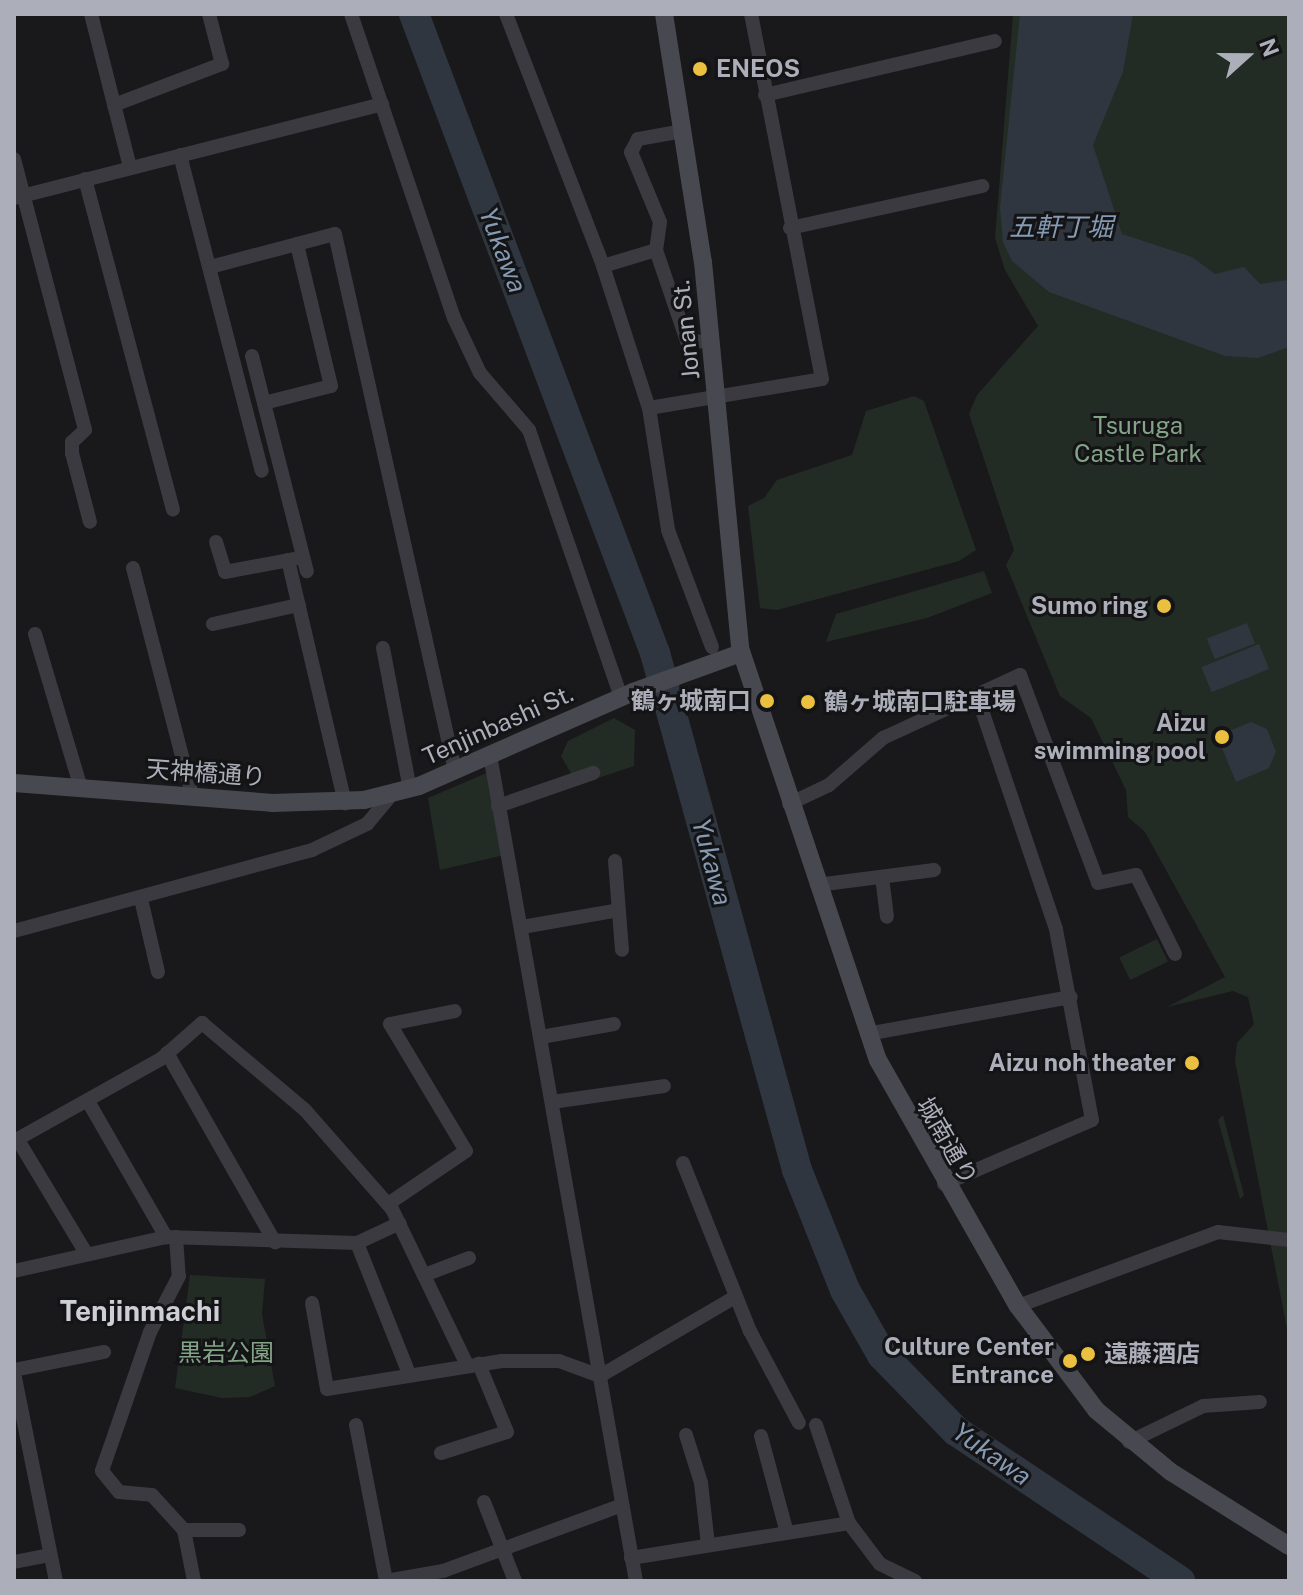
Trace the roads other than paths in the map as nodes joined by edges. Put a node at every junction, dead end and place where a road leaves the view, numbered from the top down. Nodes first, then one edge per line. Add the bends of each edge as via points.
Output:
1 (91, 14) edge
2 (209, 14) edge
3 (351, 14) edge
4 (506, 14) edge
5 (664, 14) edge
6 (751, 14) edge
7 (995, 41) dead end
8 (765, 95) junction
9 (382, 104) junction
10 (114, 105) junction
11 (683, 131) junction
12 (180, 155) junction
13 (14, 159) edge
14 (130, 167) junction
15 (85, 179) junction
16 (982, 186) dead end
17 (19, 197) edge
18 (790, 228) junction
19 (297, 244) junction
20 (656, 250) junction
21 (603, 266) junction
22 (210, 267) junction
23 (712, 342) junction
24 (252, 356) dead end
25 (718, 398) junction
26 (264, 403) junction
27 (649, 408) junction
28 (262, 471) dead end
29 (173, 510) dead end
30 (90, 522) dead end
31 (216, 542) dead end
32 (299, 563) junction
33 (133, 568) dead end
34 (299, 605) junction
35 (213, 624) dead end
36 (35, 634) dead end
37 (712, 647) dead end
38 (383, 648) dead end
39 (741, 653) junction
40 (627, 695) junction
41 (977, 695) junction
42 (490, 755) junction
43 (455, 771) junction
44 (593, 773) dead end
45 (14, 783) edge
46 (81, 788) junction
47 (401, 791) junction
48 (192, 795) junction
49 (345, 803) junction
50 (789, 804) junction
51 (498, 806) junction
52 (615, 861) dead end
53 (934, 870) dead end
54 (882, 877) junction
55 (817, 885) junction
56 (141, 899) junction
57 (619, 910) junction
58 (887, 917) dead end
59 (522, 927) junction
60 (14, 931) edge
61 (622, 950) dead end
62 (1175, 954) dead end
63 (158, 972) dead end
64 (1071, 997) junction
65 (455, 1011) dead end
66 (614, 1024) dead end
67 (867, 1034) junction
68 (541, 1037) junction
69 (167, 1053) junction
70 (664, 1086) dead end
71 (552, 1102) junction
72 (89, 1103) junction
73 (16, 1141) edge
74 (683, 1163) dead end
75 (944, 1184) junction
76 (388, 1204) junction
77 (400, 1223) junction
78 (171, 1237) junction
79 (1289, 1240) edge
80 (275, 1242) junction
81 (357, 1243) junction
82 (86, 1253) junction
83 (469, 1258) dead end
84 (14, 1271) edge
85 (427, 1274) junction
86 (735, 1297) junction
87 (312, 1303) dead end
88 (1018, 1306) junction
89 (104, 1352) dead end
90 (473, 1364) junction
91 (14, 1372) edge
92 (409, 1374) junction
93 (600, 1376) junction
94 (1260, 1402) dead end
95 (799, 1423) dead end
96 (356, 1425) dead end
97 (816, 1425) dead end
98 (686, 1435) dead end
99 (761, 1436) dead end
100 (1129, 1442) junction
101 (441, 1453) dead end
102 (484, 1502) dead end
103 (622, 1505) junction
104 (849, 1523) junction
105 (184, 1530) junction
106 (239, 1530) dead end
107 (787, 1533) junction
108 (708, 1544) junction
109 (1289, 1546) edge
110 (504, 1549) junction
111 (50, 1555) junction
112 (631, 1558) junction
113 (14, 1562) edge
114 (56, 1581) edge
115 (194, 1581) edge
116 (515, 1581) edge
117 (636, 1581) edge
118 (915, 1581) edge

1 - 10 street
2 - 10 street via 222,64
3 - 9 street
4 - 21 street
5 - 11 street, Jonan St.
6 - 8 street
7 - 8 street
8 - 18 street
9 - 12 street
9 - 40 street via 454,318 480,373 529,430
10 - 14 street
11 - 20 street via 638,139 631,152 660,222
11 - 23 street, Jonan St.
12 - 14 street
12 - 22 street
13 - 17 street
14 - 15 street
15 - 17 street
15 - 29 street
16 - 18 street
17 - 30 street via 85,430 72,442 72,453
18 - 25 street via 822,379
19 - 22 street
19 - 26 street via 331,386
19 - 43 street via 335,234
20 - 21 street
20 - 23 street via 687,341
21 - 27 street
22 - 28 street
23 - 25 street, Jonan St.
24 - 26 street
25 - 27 street
25 - 39 street, 城南通り
26 - 32 street
27 - 37 street via 668,530
31 - 32 street via 225,572
32 - 34 street
33 - 48 street
34 - 35 street
34 - 49 street
36 - 46 street
38 - 47 street
39 - 40 street, Tenjinbashi St.
39 - 50 street, 城南通り
40 - 42 street, Tenjinbashi St.
41 - 50 street via 883,738 829,785
41 - 62 street via 1020,675 1098,883 1136,875
41 - 64 street via 1056,929
42 - 43 street, Tenjinbashi St.
42 - 51 street
43 - 47 street, Tenjinbashi St.
44 - 51 street
45 - 46 street, 天神橋通り
46 - 48 street, 天神橋通り
47 - 49 street, 天神橋通り
47 - 56 street via 367,824 312,850
48 - 49 street, 天神橋通り
50 - 55 street, 城南通り
51 - 59 street
52 - 57 street
53 - 54 street
54 - 55 street
54 - 58 street
55 - 67 street, 城南通り
56 - 60 street
56 - 63 street
57 - 59 street
57 - 61 street
59 - 68 street
64 - 67 street
64 - 75 street via 1079,1077 1092,1120
65 - 76 street via 390,1024 466,1151
66 - 68 street
67 - 75 street, 城南通り via 893,1094
68 - 71 street
69 - 72 street
69 - 76 street via 202,1023 305,1110
69 - 80 street
70 - 71 street
71 - 93 street
72 - 73 street
72 - 78 street
73 - 82 street
74 - 86 street
75 - 88 street, 城南通り
76 - 77 street
77 - 81 street
77 - 85 street
78 - 80 street
78 - 82 street
78 - 105 street via 179,1276 150,1332 102,1471 119,1492 152,1495
79 - 88 street via 1218,1232
80 - 81 street
81 - 92 street
82 - 84 street
83 - 85 street
85 - 90 street
86 - 93 street
86 - 95 street
87 - 92 street via 327,1389
88 - 100 street, 城南通り via 1059,1367
89 - 91 street
90 - 92 street
90 - 93 street via 559,1361
90 - 101 street via 507,1432
91 - 111 street
93 - 103 street
94 - 100 street via 1203,1406
96 - 110 street via 386,1581 443,1571
97 - 104 street
98 - 108 street via 701,1483
99 - 107 street
100 - 109 street, 城南通り
102 - 110 street
103 - 110 street
103 - 112 street
104 - 107 street
104 - 118 street via 880,1564
105 - 106 street
105 - 115 street
107 - 108 street
108 - 112 street
110 - 116 street
111 - 113 street
111 - 114 street
112 - 117 street

